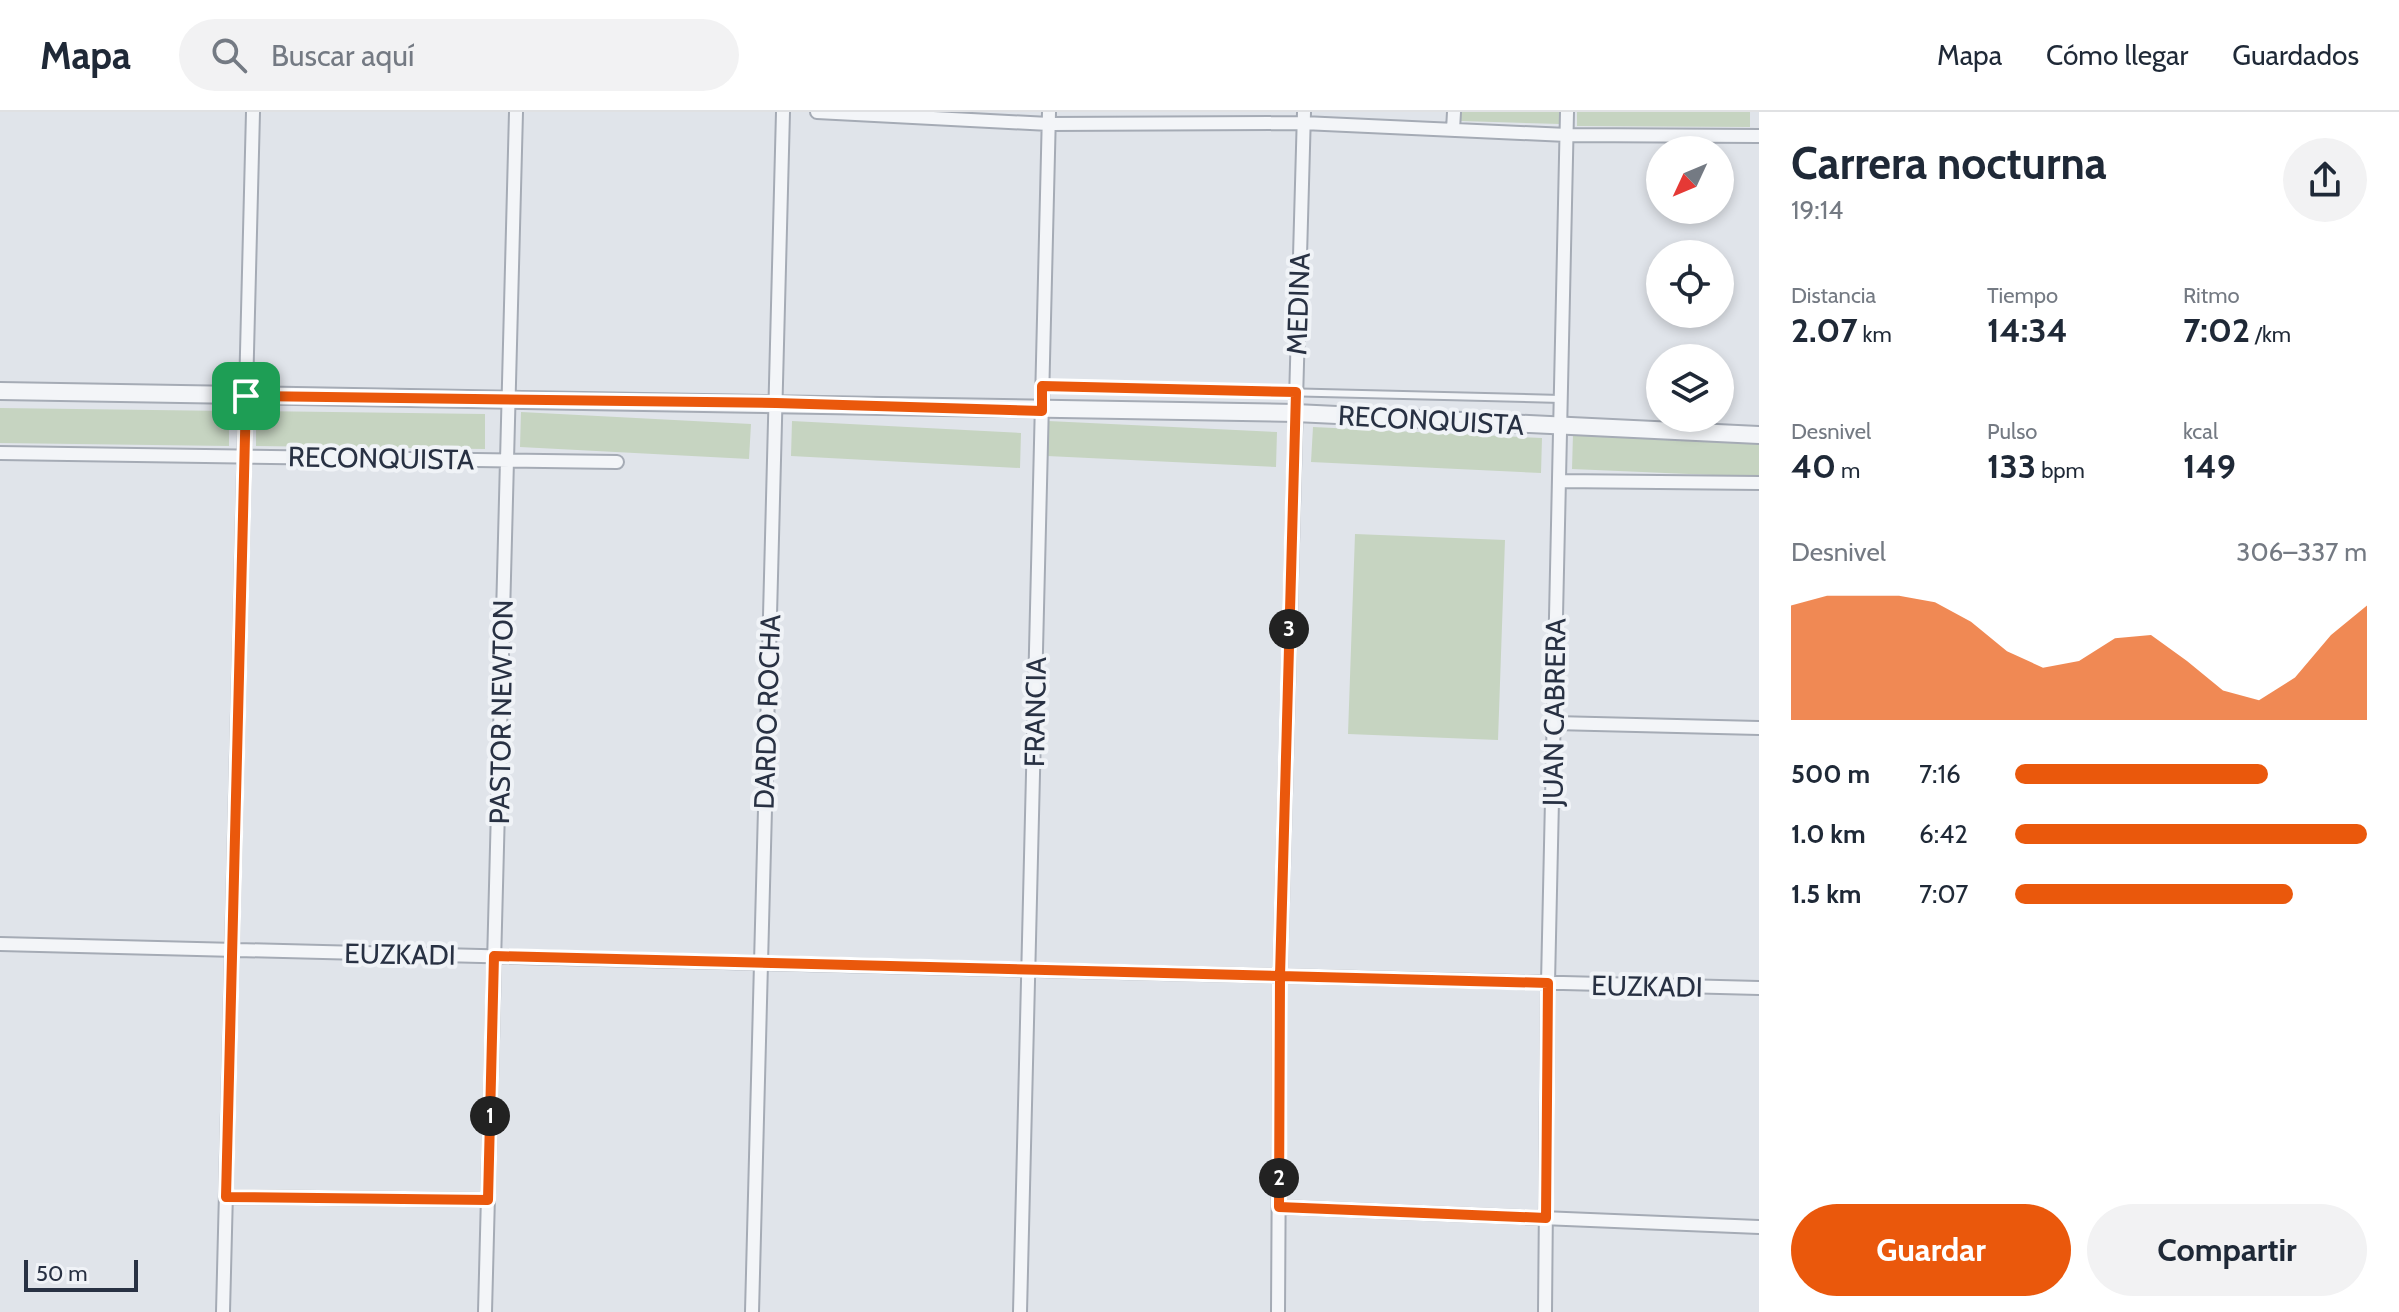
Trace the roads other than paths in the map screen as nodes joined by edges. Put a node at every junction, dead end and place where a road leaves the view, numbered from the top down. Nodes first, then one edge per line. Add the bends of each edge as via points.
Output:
1 (253, 112) edge
2 (516, 112) edge
3 (783, 112) edge
4 (817, 112) edge
5 (1454, 112) edge
6 (1567, 112) edge
7 (1049, 118) edge
8 (1304, 118) edge
9 (1453, 130) junction
10 (1567, 135) junction
11 (1759, 136) edge
12 (1042, 386) junction
13 (0, 391) edge
14 (1296, 392) junction
15 (246, 396) junction
16 (509, 398) junction
17 (1561, 399) junction
18 (776, 403) junction
19 (1042, 411) junction
20 (1295, 413) junction
21 (1560, 426) junction
22 (1759, 435) edge
23 (0, 453) edge
24 (245, 456) junction
25 (507, 459) junction
26 (617, 462) dead end
27 (1559, 481) junction
28 (1759, 483) edge
29 (1554, 723) junction
30 (1759, 728) edge
31 (0, 944) edge
32 (232, 950) junction
33 (494, 956) junction
34 (761, 963) junction
35 (1029, 970) junction
36 (1280, 976) junction
37 (1548, 983) junction
38 (1759, 988) edge
39 (226, 1197) junction
40 (488, 1200) junction
41 (1279, 1207) junction
42 (1546, 1218) junction
43 (1759, 1227) edge
44 (223, 1312) edge
45 (485, 1312) edge
46 (752, 1312) edge
47 (1020, 1312) edge
48 (1278, 1312) edge
49 (1545, 1312) edge

1 - 15 street
2 - 16 street, PASTOR NEWTON
3 - 18 street, DARDO ROCHA
4 - 7 street
5 - 9 street
6 - 10 street, JUAN CABRERA
7 - 8 street
7 - 12 street, FRANCIA
8 - 9 street
8 - 14 street, MEDINA
9 - 10 street
10 - 11 street
10 - 17 street, JUAN CABRERA
12 - 14 lane
12 - 19 street, FRANCIA
13 - 15 street, RECONQUISTA
14 - 17 lane
14 - 20 street, MEDINA
15 - 16 street, RECONQUISTA
15 - 24 street
16 - 18 street, RECONQUISTA
16 - 25 street, PASTOR NEWTON
17 - 21 street, JUAN CABRERA
18 - 19 street, RECONQUISTA
18 - 34 street, DARDO ROCHA
19 - 20 street, RECONQUISTA
19 - 35 street, FRANCIA
20 - 21 street, RECONQUISTA
20 - 36 street, MEDINA
21 - 22 street, RECONQUISTA
21 - 27 street, JUAN CABRERA
23 - 24 street, RECONQUISTA
24 - 25 street, RECONQUISTA
24 - 32 street
25 - 26 street, RECONQUISTA
25 - 33 street, PASTOR NEWTON
27 - 28 street
27 - 29 street, JUAN CABRERA
29 - 30 street
29 - 37 street, JUAN CABRERA
31 - 32 street, EUZKADI
32 - 33 street, EUZKADI
32 - 39 street
33 - 34 street, EUZKADI
33 - 40 street, PASTOR NEWTON
34 - 35 street, EUZKADI
34 - 46 street, DARDO ROCHA
35 - 36 street, EUZKADI
35 - 47 street, FRANCIA
36 - 37 street, EUZKADI
36 - 41 street, MEDINA
37 - 38 street, EUZKADI
37 - 42 street, JUAN CABRERA
39 - 40 street
39 - 44 street
40 - 45 street, PASTOR NEWTON
41 - 42 street
41 - 48 street, MEDINA
42 - 43 street
42 - 49 street, JUAN CABRERA

